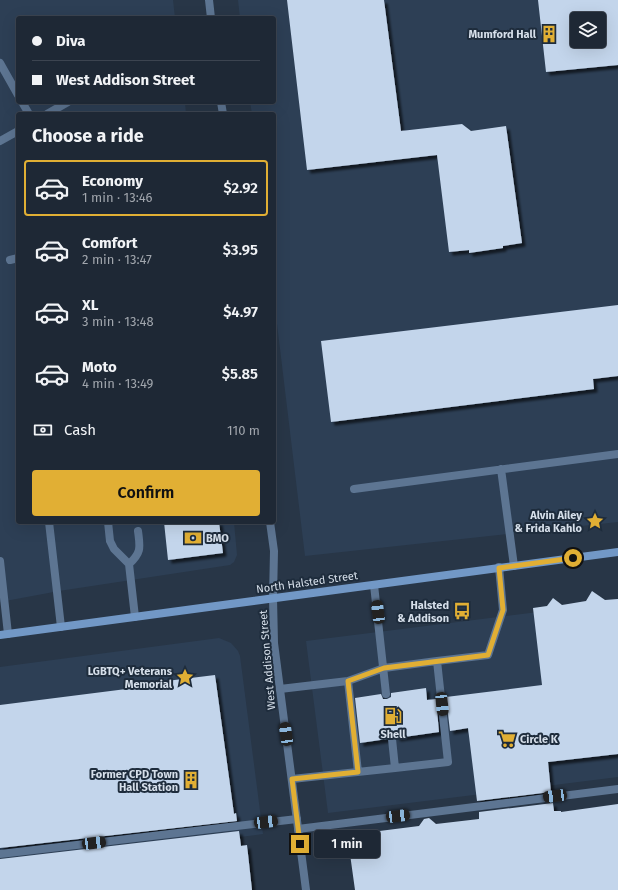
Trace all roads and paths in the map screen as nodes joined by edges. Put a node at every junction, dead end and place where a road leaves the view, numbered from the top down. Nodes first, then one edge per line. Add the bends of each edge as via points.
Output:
1 (209, 0) edge
2 (211, 16) edge
3 (0, 63) edge
4 (16, 91) edge
5 (64, 104) edge
6 (50, 112) edge
7 (16, 132) edge
8 (0, 142) edge
9 (618, 454) edge
10 (501, 469) junction
11 (354, 489) dead end
12 (49, 524) edge
13 (108, 524) edge
14 (270, 524) edge
15 (138, 531) dead end
16 (618, 552) edge
17 (0, 561) edge
18 (129, 564) junction
19 (0, 565) edge
20 (514, 566) junction
21 (499, 568) junction
22 (374, 584) junction
23 (273, 598) junction
24 (135, 617) junction
25 (61, 627) junction
26 (4, 635) edge
27 (437, 661) junction
28 (384, 668) junction
29 (348, 681) junction
30 (280, 689) junction
31 (386, 694) dead end
32 (392, 738) dead end
33 (395, 768) junction
34 (358, 772) junction
35 (292, 779) junction
36 (618, 789) edge
37 (297, 819) junction
38 (298, 829) junction
39 (0, 854) edge
40 (306, 890) edge

1 - 2 street
3 - 4 street
5 - 6 street
7 - 8 street
9 - 10 street
10 - 11 street
10 - 20 street
12 - 25 street
13 - 18 street via 110,541 114,549
14 - 23 street, West Addison Street via 274,550
15 - 18 street via 140,548
16 - 20 main road, North Halsted Street
17 - 19 street
18 - 24 street
19 - 26 street
20 - 21 main road, North Halsted Street
21 - 22 main road, North Halsted Street
21 - 27 street via 503,610 488,655
22 - 23 main road, North Halsted Street
22 - 28 street
23 - 24 main road, North Halsted Street
23 - 30 street, West Addison Street via 274,643
24 - 25 main road, North Halsted Street
25 - 26 main road, North Halsted Street
27 - 28 street
27 - 33 street via 448,762
28 - 29 street
28 - 31 street
29 - 30 street
29 - 34 street
30 - 35 street, West Addison Street
32 - 33 street
33 - 34 street
34 - 35 street
35 - 37 street, West Addison Street
36 - 38 street
37 - 38 street, West Addison Street
37 - 39 street
38 - 40 street, West Addison Street

